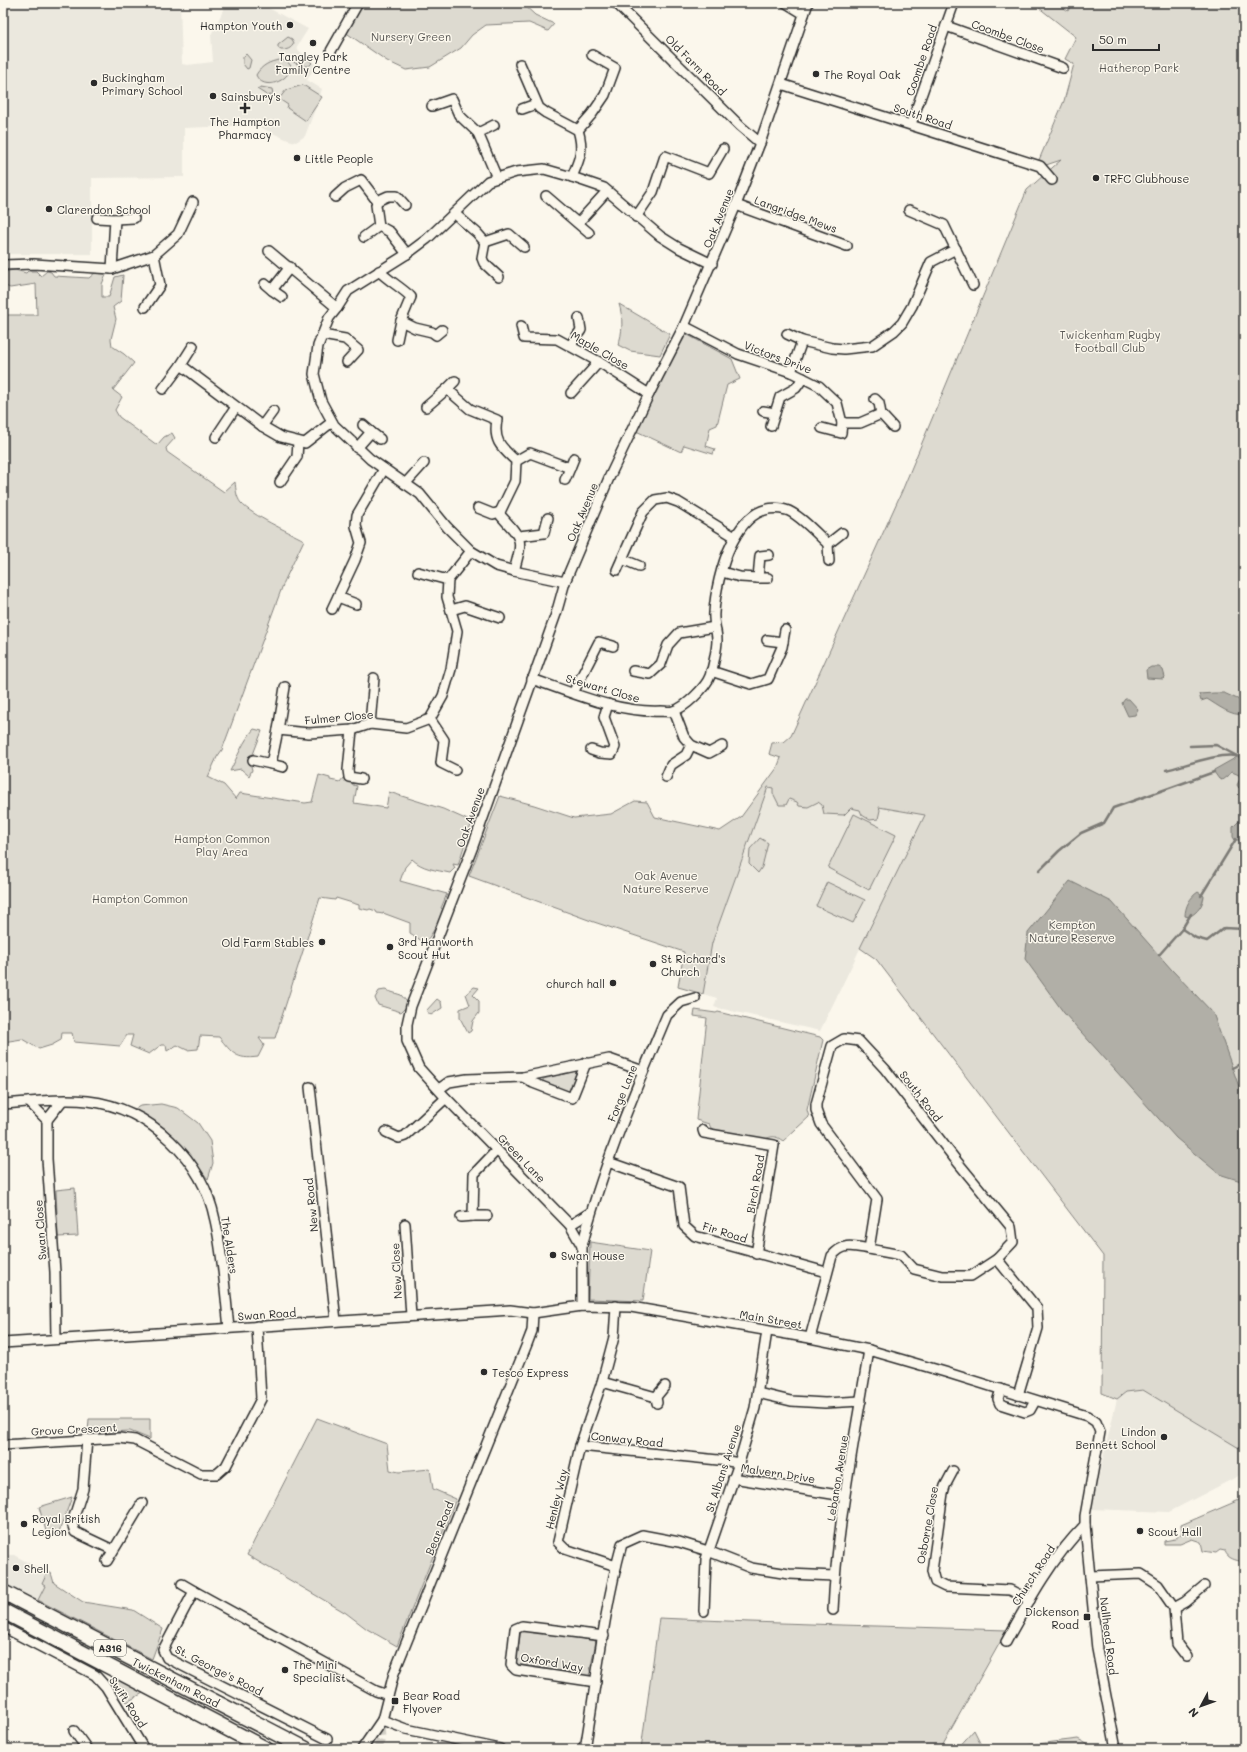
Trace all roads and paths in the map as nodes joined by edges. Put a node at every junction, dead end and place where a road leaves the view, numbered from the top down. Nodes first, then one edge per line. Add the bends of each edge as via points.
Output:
1 (358, 3) edge
2 (616, 3) edge
3 (786, 3) edge
4 (808, 3) edge
5 (954, 3) edge
6 (804, 14) junction
7 (946, 26) junction
8 (332, 51) dead end
9 (592, 55) dead end
10 (520, 64) dead end
11 (1063, 68) dead end
12 (781, 84) junction
13 (536, 104) junction
14 (432, 106) dead end
15 (522, 109) dead end
16 (911, 124) junction
17 (494, 125) dead end
18 (578, 130) junction
19 (478, 133) junction
20 (760, 143) junction
21 (723, 149) dead end
22 (572, 177) junction
23 (497, 178) junction
24 (1052, 180) dead end
25 (607, 191) junction
26 (546, 196) dead end
27 (335, 197) dead end
28 (377, 201) junction
29 (193, 202) dead end
30 (405, 205) dead end
31 (736, 205) junction
32 (909, 210) dead end
33 (455, 214) junction
34 (636, 217) junction
35 (97, 218) dead end
36 (134, 218) dead end
37 (115, 219) junction
38 (578, 223) junction
39 (380, 226) junction
40 (589, 233) dead end
41 (364, 237) dead end
42 (485, 242) junction
43 (847, 246) dead end
44 (524, 248) dead end
45 (956, 249) junction
46 (269, 251) dead end
47 (407, 254) junction
48 (154, 255) junction
49 (712, 264) junction
50 (3, 265) edge
51 (290, 267) junction
52 (112, 269) junction
53 (378, 271) junction
54 (499, 277) dead end
55 (973, 285) dead end
56 (282, 297) dead end
57 (145, 307) dead end
58 (337, 308) junction
59 (579, 318) dead end
60 (401, 320) junction
61 (521, 326) dead end
62 (684, 326) junction
63 (442, 330) dead end
64 (787, 334) dead end
65 (322, 335) junction
66 (397, 340) dead end
67 (802, 341) junction
68 (193, 346) dead end
69 (570, 346) junction
70 (347, 362) dead end
71 (599, 362) junction
72 (181, 365) junction
73 (791, 372) junction
74 (803, 378) junction
75 (455, 381) dead end
76 (163, 389) dead end
77 (447, 389) junction
78 (571, 393) dead end
79 (649, 394) junction
80 (875, 399) dead end
81 (236, 407) junction
82 (426, 407) dead end
83 (273, 411) dead end
84 (763, 411) dead end
85 (775, 413) junction
86 (881, 414) junction
87 (332, 422) junction
88 (842, 423) junction
89 (364, 425) dead end
90 (262, 426) junction
91 (771, 426) dead end
92 (893, 427) dead end
93 (822, 428) dead end
94 (371, 432) junction
95 (216, 437) dead end
96 (380, 439) dead end
97 (298, 442) junction
98 (357, 448) junction
99 (574, 458) dead end
100 (516, 461) junction
101 (424, 463) dead end
102 (570, 468) junction
103 (384, 469) junction
104 (566, 480) dead end
105 (280, 482) dead end
106 (404, 484) junction
107 (478, 508) dead end
108 (500, 512) junction
109 (548, 518) dead end
110 (842, 533) dead end
111 (519, 536) junction
112 (735, 537) junction
113 (828, 544) junction
114 (471, 551) junction
115 (769, 555) dead end
116 (622, 559) junction
117 (829, 561) dead end
118 (639, 566) dead end
119 (617, 570) dead end
120 (514, 571) junction
121 (418, 572) dead end
122 (722, 572) junction
123 (758, 578) junction
124 (768, 578) dead end
125 (448, 580) junction
126 (565, 582) junction
127 (338, 597) junction
128 (356, 604) dead end
129 (332, 609) dead end
130 (451, 610) junction
131 (500, 618) dead end
132 (715, 627) junction
133 (785, 630) dead end
134 (767, 640) dead end
135 (783, 642) junction
136 (613, 646) dead end
137 (711, 670) junction
138 (633, 671) dead end
139 (374, 678) dead end
140 (532, 679) junction
141 (284, 687) dead end
142 (573, 693) junction
143 (608, 704) junction
144 (674, 711) junction
145 (430, 719) junction
146 (370, 724) junction
147 (278, 730) junction
148 (352, 730) junction
149 (691, 745) junction
150 (722, 746) dead end
151 (591, 750) dead end
152 (708, 753) junction
153 (253, 760) dead end
154 (712, 762) dead end
155 (271, 764) junction
156 (283, 767) dead end
157 (455, 770) dead end
158 (666, 777) dead end
159 (361, 779) dead end
160 (695, 998) dead end
161 (407, 1041) joint
162 (586, 1063) junction
163 (643, 1071) junction
164 (523, 1077) junction
165 (310, 1087) dead end
166 (438, 1089) junction
167 (446, 1098) junction
168 (62, 1101) junction
169 (29, 1102) junction
170 (3, 1104) edge
171 (47, 1120) junction
172 (703, 1130) dead end
173 (386, 1132) dead end
174 (497, 1150) junction
175 (608, 1162) junction
176 (590, 1212) junction
177 (473, 1216) junction
178 (487, 1216) dead end
179 (461, 1217) dead end
180 (406, 1224) dead end
181 (570, 1225) junction
182 (582, 1246) junction
183 (869, 1249) junction
184 (756, 1254) junction
185 (997, 1259) junction
186 (826, 1272) junction
187 (582, 1306) junction
188 (616, 1306) junction
189 (533, 1313) junction
190 (411, 1316) junction
191 (336, 1321) junction
192 (257, 1326) junction
193 (229, 1328) junction
194 (766, 1331) junction
195 (810, 1338) junction
196 (56, 1339) junction
197 (3, 1343) edge
198 (869, 1350) junction
199 (602, 1382) junction
200 (665, 1386) dead end
201 (1000, 1390) junction
202 (758, 1393) junction
203 (1018, 1395) junction
204 (861, 1401) junction
205 (1034, 1401) junction
206 (87, 1439) junction
207 (3, 1445) edge
208 (580, 1446) junction
209 (739, 1463) junction
210 (953, 1471) dead end
211 (732, 1478) junction
212 (844, 1496) junction
213 (142, 1503) dead end
214 (1085, 1525) junction
215 (113, 1550) junction
216 (708, 1551) junction
217 (107, 1561) dead end
218 (616, 1566) junction
219 (835, 1576) junction
220 (1090, 1576) junction
221 (182, 1584) dead end
222 (1204, 1586) dead end
223 (194, 1591) junction
224 (3, 1592) edge
225 (1030, 1600) junction
226 (1174, 1608) junction
227 (833, 1610) dead end
228 (3, 1611) edge
229 (704, 1611) dead end
230 (3, 1627) edge
231 (604, 1636) junction
232 (1006, 1642) dead end
233 (1187, 1657) dead end
234 (596, 1682) junction
235 (388, 1695) junction
236 (381, 1722) junction
237 (74, 1731) dead end
238 (327, 1739) dead end
239 (87, 1749) edge
240 (144, 1749) edge
241 (266, 1749) edge
242 (306, 1749) edge
243 (362, 1749) edge
244 (500, 1749) edge
245 (582, 1749) edge
246 (1116, 1749) edge

1 - 8 street
2 - 20 street, Old Farm Road
3 - 6 street
4 - 6 street, Oak Avenue
5 - 7 street, Coombe Road
6 - 12 street, Oak Avenue
7 - 11 street, Coombe Close
7 - 16 street, Coombe Road
9 - 18 street via 614,68 606,95
10 - 13 street
12 - 16 street, South Road
12 - 20 street, Oak Avenue
13 - 15 street
13 - 18 street via 543,111
14 - 19 street via 452,99 459,115
16 - 24 street, South Road via 1040,166
17 - 19 street
18 - 22 street via 582,143 581,155
19 - 23 street
20 - 31 street, Oak Avenue
21 - 34 street via 709,173 666,156 653,192
22 - 23 street via 544,169 516,172
22 - 25 street
23 - 33 street via 488,181
25 - 34 street
25 - 38 street
26 - 38 street
27 - 28 street via 345,188 361,180
28 - 30 street via 388,196 397,196
28 - 39 street
29 - 48 street via 178,234
31 - 43 street, Langridge Mews
31 - 49 street, Oak Avenue
32 - 45 street via 944,225
33 - 42 street
33 - 47 street via 427,240
34 - 49 street via 679,248
35 - 37 street
36 - 37 street
37 - 52 street
38 - 40 street
39 - 41 street
39 - 47 street via 390,232
42 - 44 street via 509,234
42 - 54 street via 482,258
45 - 55 street
45 - 67 street via 931,262 902,323 894,332 872,346 844,349
46 - 51 street
47 - 53 street
48 - 52 street
48 - 57 street via 160,285
49 - 62 street, Oak Avenue
50 - 52 street via 34,264
51 - 56 street via 268,287
51 - 58 street
53 - 58 street via 348,291
53 - 60 street via 389,281 402,287 411,297
58 - 65 street via 329,318
59 - 69 street via 581,330
60 - 63 street via 436,335
60 - 66 street
61 - 69 street, Maple Close via 521,340 557,339
62 - 73 street, Victors Drive via 738,354
62 - 79 street, Oak Avenue
64 - 67 street
65 - 70 street via 345,340 358,350
65 - 87 street via 314,374 321,401
67 - 73 street
68 - 72 street
69 - 71 street, Maple Close
71 - 78 street
71 - 79 street, Maple Close
72 - 76 street
72 - 81 street
73 - 74 street, Victors Drive
74 - 85 street via 796,388 780,397
74 - 88 street, Victors Drive via 819,386 837,403
75 - 77 street
77 - 82 street
77 - 100 street via 470,409 497,420 496,438 503,450
79 - 126 street, Oak Avenue via 609,478
80 - 86 street via 879,403
81 - 90 street
81 - 95 street
83 - 90 street
84 - 85 street
85 - 91 street
86 - 88 street via 860,424
86 - 92 street
87 - 97 street via 305,443
87 - 98 street
88 - 93 street via 841,433
89 - 94 street
90 - 97 street via 281,437
94 - 96 street
94 - 98 street
97 - 105 street via 297,457
98 - 103 street
99 - 102 street
100 - 102 street via 530,453
100 - 108 street via 515,482
101 - 106 street
102 - 104 street
103 - 106 street
103 - 127 street via 357,515 356,526 361,543
106 - 114 street via 420,494
107 - 108 street via 493,514
108 - 111 street
109 - 111 street via 544,533
110 - 113 street
111 - 120 street via 519,555
112 - 113 street via 750,516 770,508 787,510
112 - 116 street via 678,502 667,498 661,499 650,504 643,512
112 - 122 street
113 - 117 street
114 - 120 street via 496,566
114 - 125 street
115 - 123 street via 760,556
116 - 118 street
116 - 119 street
120 - 126 street
121 - 125 street
122 - 123 street via 740,578
122 - 132 street via 717,588
123 - 124 street
125 - 130 street via 447,596
126 - 140 street, Oak Avenue
127 - 128 street
127 - 129 street
130 - 131 street via 465,606
130 - 145 street via 457,631 451,669 440,704
132 - 137 street via 717,641
132 - 138 street via 679,633 668,644 661,664 650,674
133 - 135 street
134 - 135 street
135 - 137 street via 768,679 751,684
136 - 142 street via 598,642
137 - 144 street via 699,693
139 - 146 street
140 - 142 street, Stewart Close
140 - 161 street, Oak Avenue via 473,846 411,1006
141 - 147 street
142 - 143 street, Stewart Close
143 - 144 street, Stewart Close via 643,712
143 - 151 street via 604,717 615,747 612,754 600,754
144 - 149 street via 684,737
145 - 146 street, Fulmer Close via 406,728
145 - 157 street via 444,740 441,763
146 - 148 street, Fulmer Close
147 - 148 street, Fulmer Close via 309,733
147 - 155 street
148 - 159 street via 349,777
149 - 152 street
149 - 158 street via 686,755 671,764
150 - 152 street
152 - 154 street
153 - 155 street
155 - 156 street
160 - 163 street, Forge Lane via 681,1002 667,1015
161 - 166 street, Green Lane via 419,1068
162 - 163 street via 609,1059
162 - 164 street
162 - 164 street via 572,1098
163 - 175 street, Forge Lane
164 - 166 street via 467,1079 449,1082
165 - 191 street, New Road
166 - 167 street, Green Lane
167 - 173 street via 405,1136 399,1138
167 - 174 street, Green Lane
168 - 169 street, The Alders
168 - 171 street
168 - 193 street, The Alders via 89,1101 126,1111 155,1127 172,1141 191,1165 204,1187 215,1219
169 - 170 street, The Alders
169 - 171 street
171 - 196 street, Swan Close
172 - 184 street, Birch Road via 704,1133 774,1145
174 - 177 street via 474,1174
174 - 181 street, Green Lane
175 - 176 street, Forge Lane
175 - 184 street, Fir Road via 679,1187 684,1226 695,1236
176 - 181 street
176 - 182 street, Forge Lane
177 - 178 street
177 - 179 street
180 - 190 street, New Close
181 - 182 street, Green Lane
182 - 187 street, Green Lane
183 - 185 street, South Road via 901,1255 914,1269 942,1276 971,1276
183 - 185 street, South Road via 878,1199 821,1124 816,1110 832,1046 844,1040 859,1040 885,1069 1011,1227 1013,1242
183 - 186 street, South Road via 847,1245 838,1249 832,1256
184 - 186 street, Fir Road
185 - 203 street via 1037,1308 1038,1328
186 - 195 street, South Road
187 - 188 street, Main Street
187 - 189 street, Main Street
188 - 194 street, Main Street
188 - 199 street, Conway Road via 614,1338
189 - 190 street, Swan Road via 510,1310
189 - 235 street, Bear Road via 532,1331 394,1673
190 - 191 street, Swan Road
191 - 192 street, Swan Road
192 - 193 street, Swan Road
192 - 206 street, Grove Crescent via 261,1399 226,1466 217,1474 201,1474 135,1440
193 - 196 street, Swan Road
194 - 195 street, Main Street
194 - 202 street, St Albans Avenue
195 - 198 street, Main Street
196 - 197 street, Swan Road
198 - 201 street, Main Street
198 - 204 street, Lebanon Avenue
199 - 200 street via 656,1400
199 - 208 street, Conway Road
201 - 203 street, Main Street
201 - 205 street via 1000,1404 1025,1412 1030,1410
202 - 204 street via 791,1401
202 - 209 street, St Albans Avenue
203 - 205 street, Main Street
204 - 212 street, Lebanon Avenue
205 - 214 street, Main Street via 1087,1416 1099,1427
206 - 207 street, Grove Crescent
206 - 215 street via 83,1489 72,1523 75,1532
208 - 209 street, Conway Road
208 - 218 street, Henley Way via 558,1542 565,1550
209 - 211 street, St Albans Avenue
210 - 225 street, Osborne Close via 943,1493 932,1571 935,1582 945,1587 1010,1590
211 - 212 street, Malvern Drive
211 - 216 street, St Albans Avenue
212 - 219 street, Lebanon Avenue
213 - 215 street
214 - 220 street, Nallhead Road
214 - 225 street, Church Road via 1070,1539
215 - 217 street
216 - 218 street, Oxford Way via 642,1535 622,1544
216 - 219 street via 751,1568 788,1574
216 - 229 street, St Albans Avenue
218 - 231 street, Oxford Way
219 - 227 street, Lebanon Avenue
220 - 226 street via 1142,1574 1158,1585
220 - 246 street, Nallhead Road via 1097,1649
221 - 223 street
222 - 226 street
223 - 235 street via 376,1691
223 - 238 street, St. George's Road via 163,1650 167,1658
224 - 242 highway, Twickenham Road / A316
225 - 232 street, Church Road
226 - 233 street via 1177,1644
228 - 241 highway, Twickenham Road / A316
230 - 240 street, Swift Road via 95,1675 106,1687
231 - 234 street, Oxford Way
231 - 234 street, Oxford Way via 522,1626 515,1629 511,1665 516,1670
234 - 245 street, Oxford Way via 586,1743
235 - 236 street, Bear Road
236 - 243 street, Bear Road
236 - 244 street
237 - 239 street

